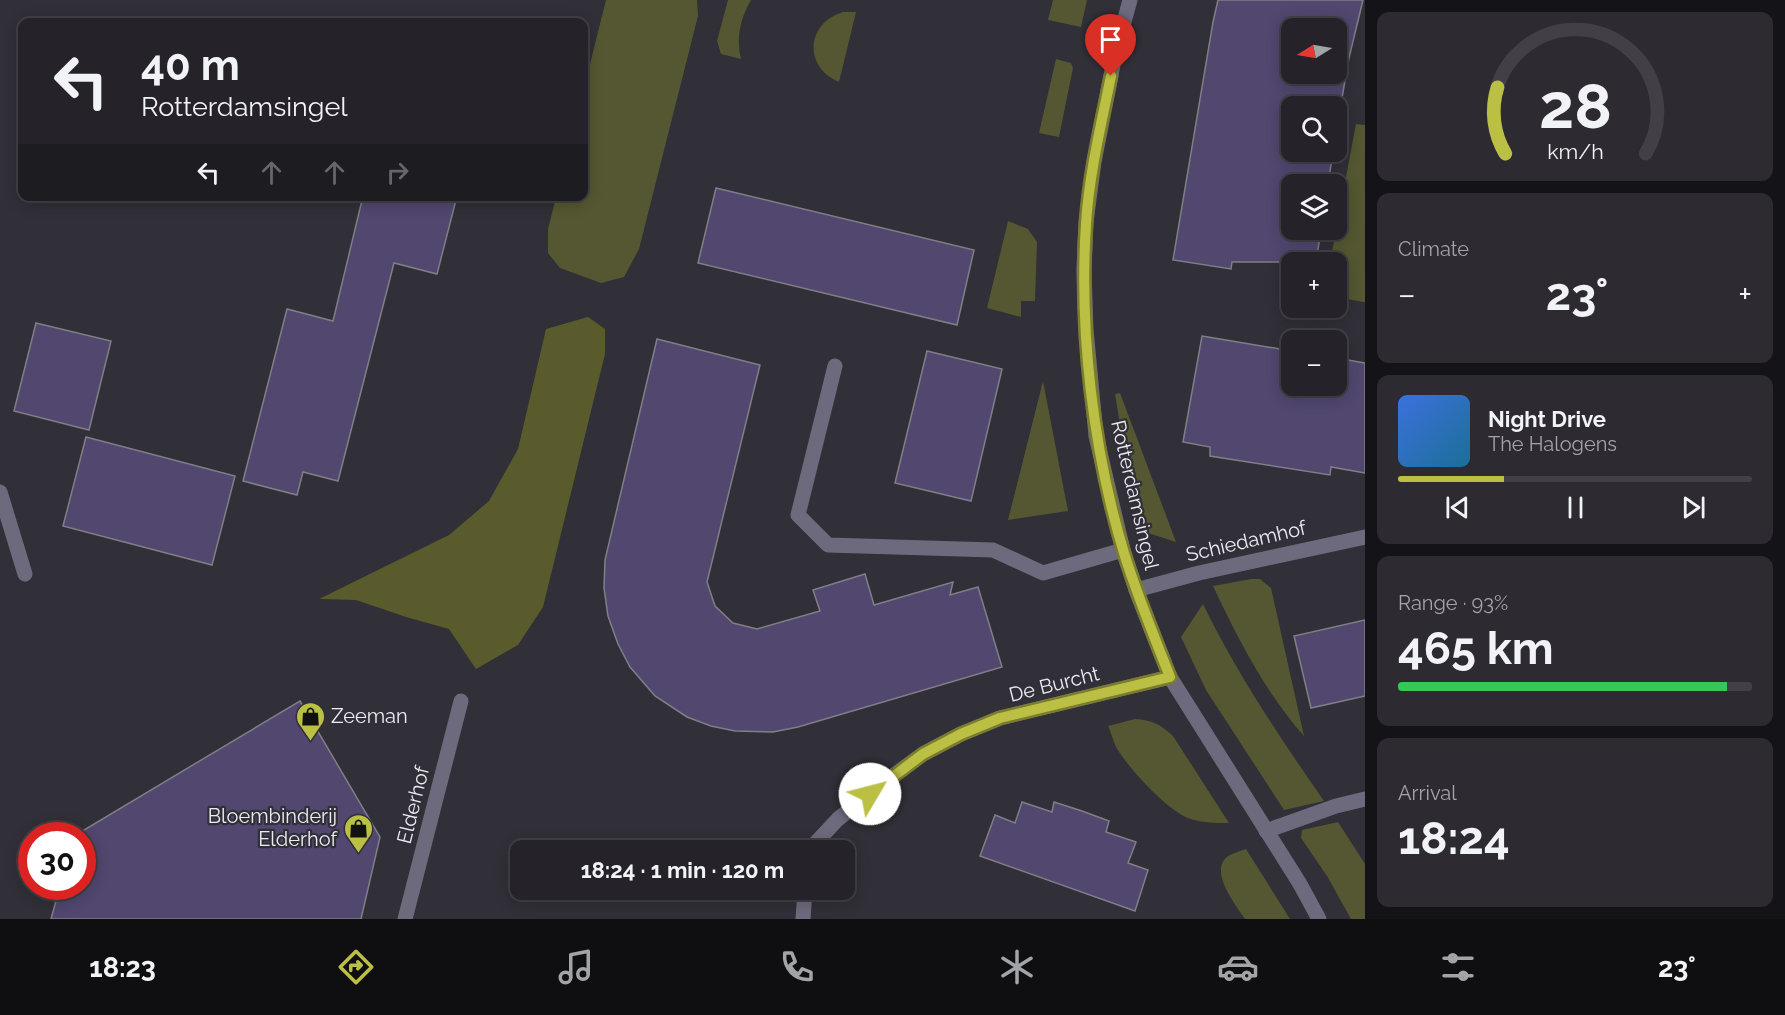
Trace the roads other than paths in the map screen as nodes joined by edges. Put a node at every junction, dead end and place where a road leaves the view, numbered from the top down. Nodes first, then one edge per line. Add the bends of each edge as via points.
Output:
1 (1130, 0) edge
2 (835, 366) dead end
3 (0, 492) edge
4 (1365, 537) edge
5 (1123, 550) junction
6 (25, 574) dead end
7 (1136, 590) junction
8 (1170, 677) junction
9 (461, 701) dead end
10 (1365, 799) edge
11 (1266, 831) junction
12 (819, 840) edge
13 (804, 900) edge
14 (405, 919) edge
15 (803, 919) edge
16 (1319, 919) edge

1 - 5 street, Rotterdamsingel via 1094,162 1084,270 1096,436
2 - 5 street via 798,515 828,545 993,550 1043,573
3 - 6 street
4 - 7 street, Schiedamhof
5 - 7 street, Rotterdamsingel
7 - 8 street, Rotterdamsingel
8 - 11 street, Rotterdamsingel
8 - 12 street, De Burcht via 1000,718 961,734 923,754 886,781 838,819
9 - 14 street, Elderhof
10 - 11 street
11 - 16 street, Rotterdamsingel
13 - 15 street

